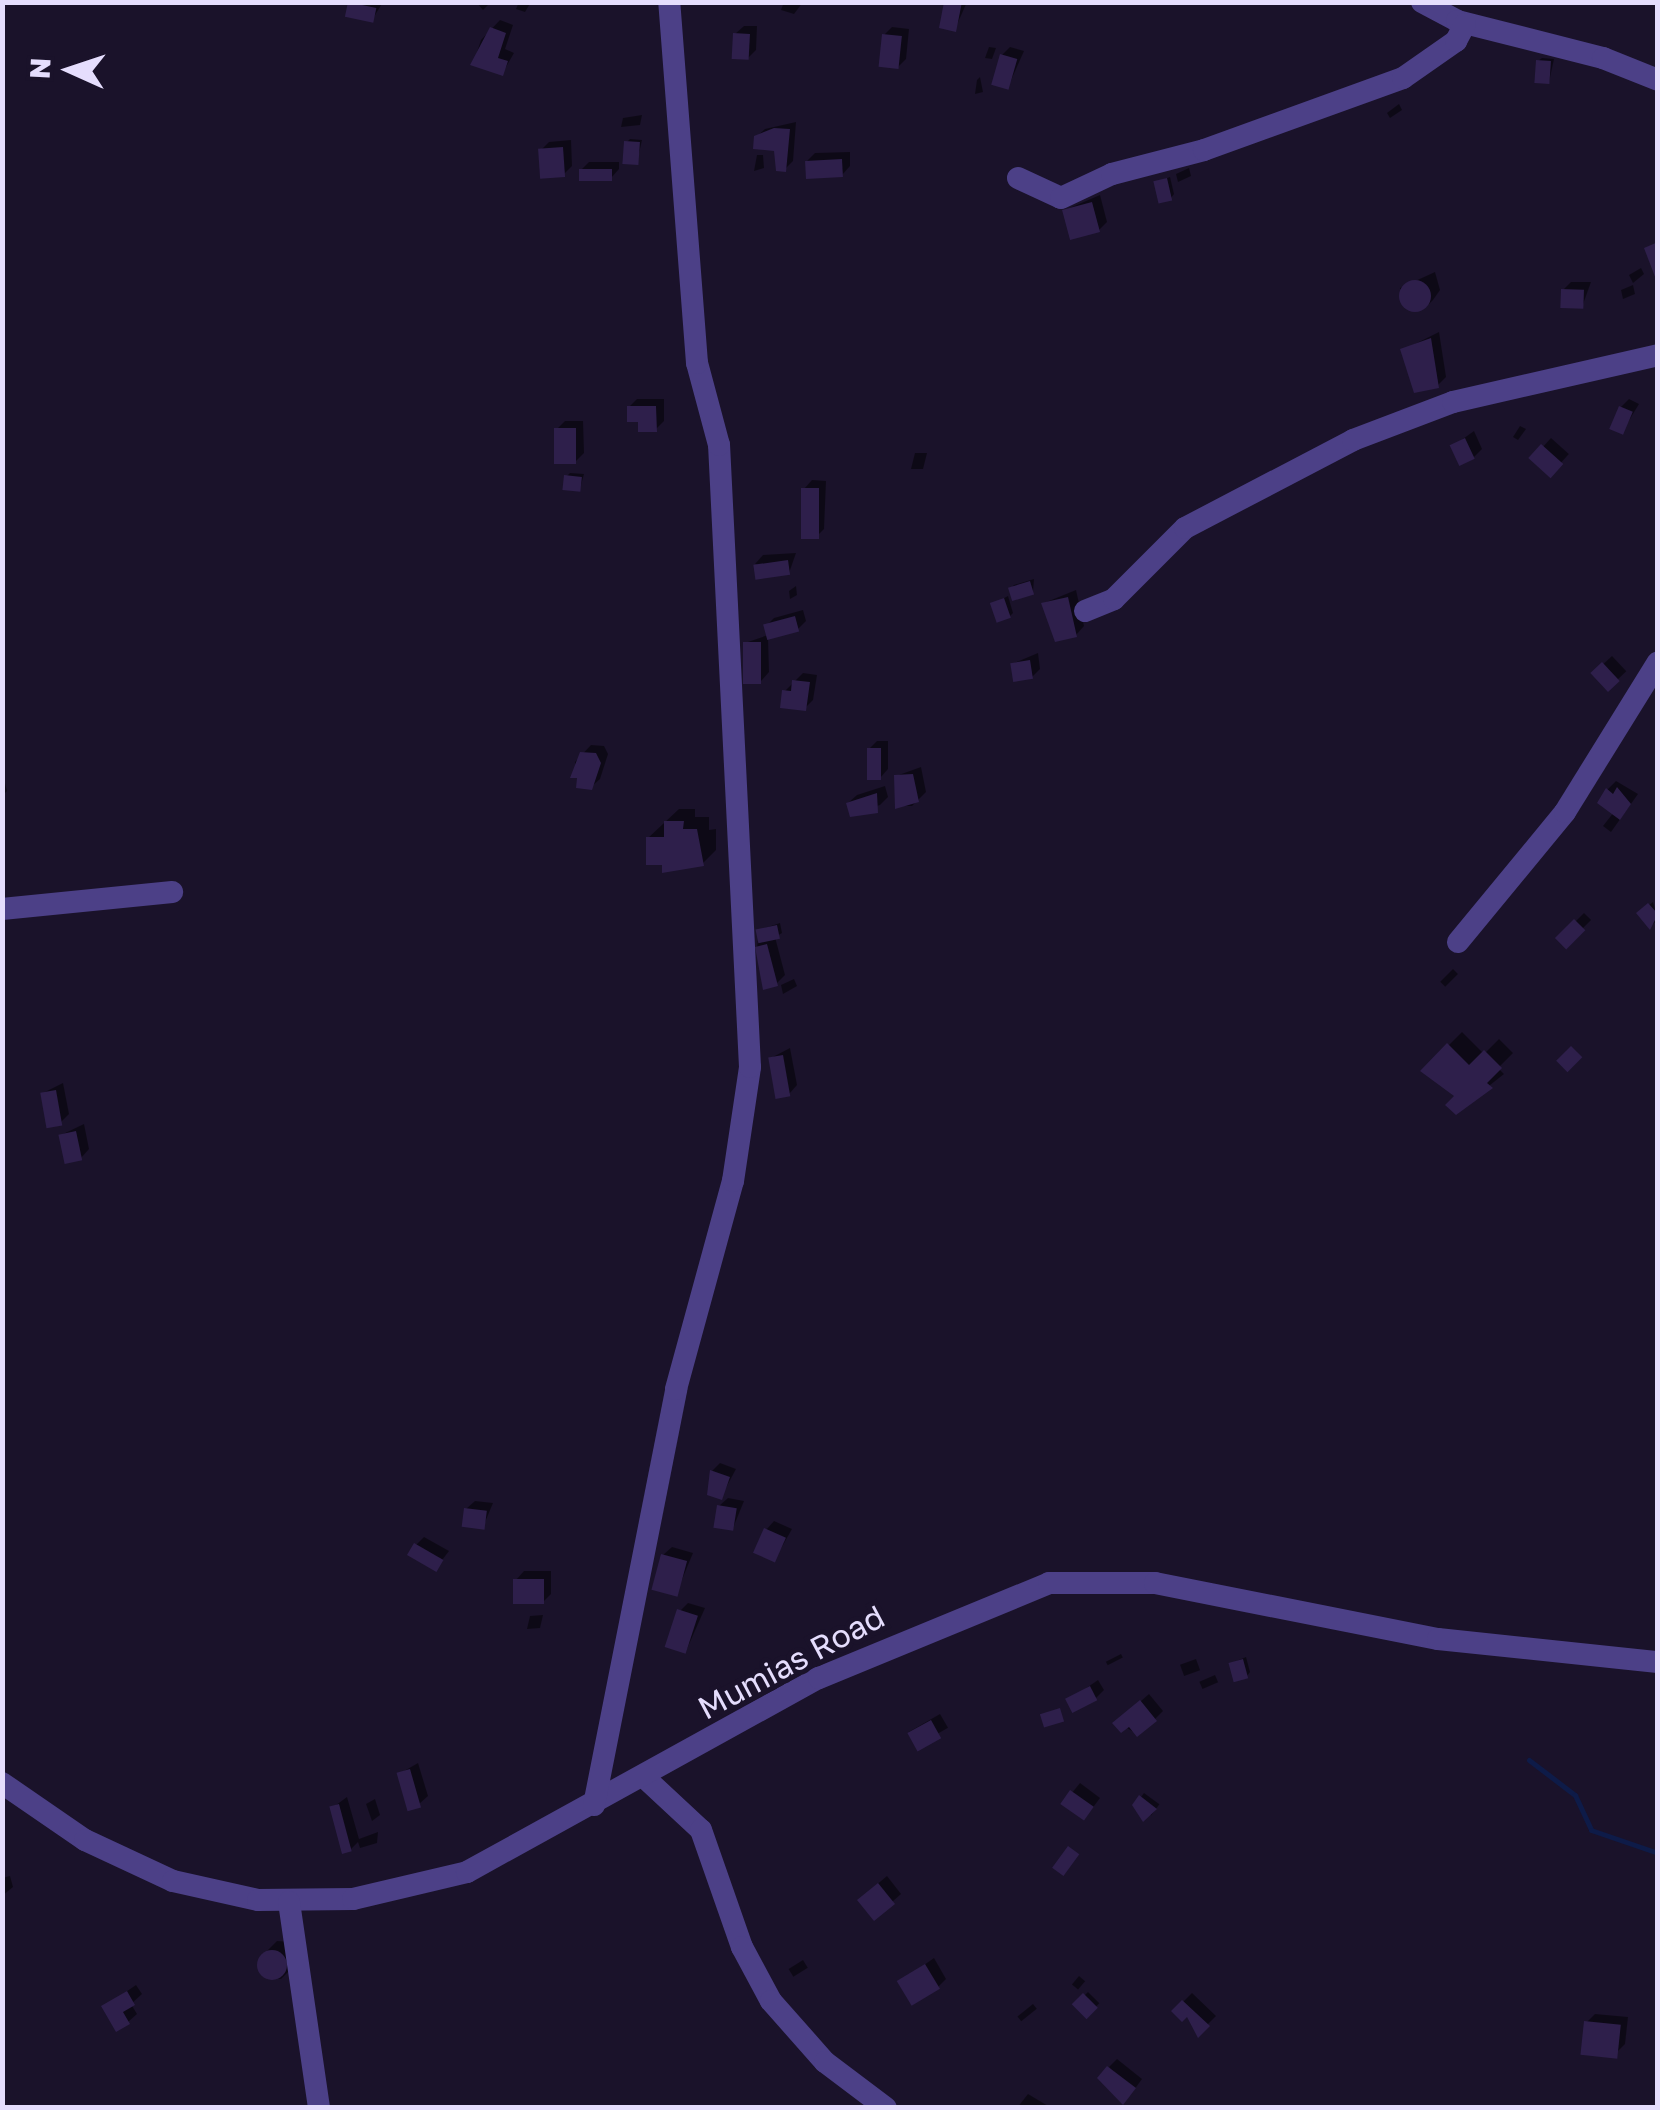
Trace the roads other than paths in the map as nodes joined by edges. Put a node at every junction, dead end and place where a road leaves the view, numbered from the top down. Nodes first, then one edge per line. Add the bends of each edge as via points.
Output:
1 (669, 2) edge
2 (1422, 2) edge
3 (1465, 24) junction
4 (1658, 80) edge
5 (1018, 178) dead end
6 (1658, 355) edge
7 (1085, 611) dead end
8 (1658, 662) edge
9 (172, 892) dead end
10 (2, 909) edge
11 (1458, 942) dead end
12 (1658, 1662) edge
13 (645, 1778) junction
14 (2, 1783) edge
15 (594, 1805) junction
16 (289, 1902) junction
17 (319, 2108) edge
18 (886, 2108) edge

1 - 15 street via 697,363 719,445 750,1067 733,1180 676,1389
2 - 3 street
3 - 4 street via 1604,58
3 - 5 street via 1456,41 1402,78 1204,150 1112,174 1061,198
6 - 7 street via 1466,398 1353,440 1185,528 1114,599
8 - 11 street via 1565,812
9 - 10 street
12 - 13 street, Mumias Road via 1474,1645 1155,1583 1081,1578 1016,1593 878,1650
13 - 15 street, Mumias Road
13 - 18 street via 701,1830 742,1946 770,2000 825,2062
14 - 16 street, Mumias Road via 129,1864 217,1894
15 - 16 street, Mumias Road via 467,1872 420,1888
16 - 17 street

